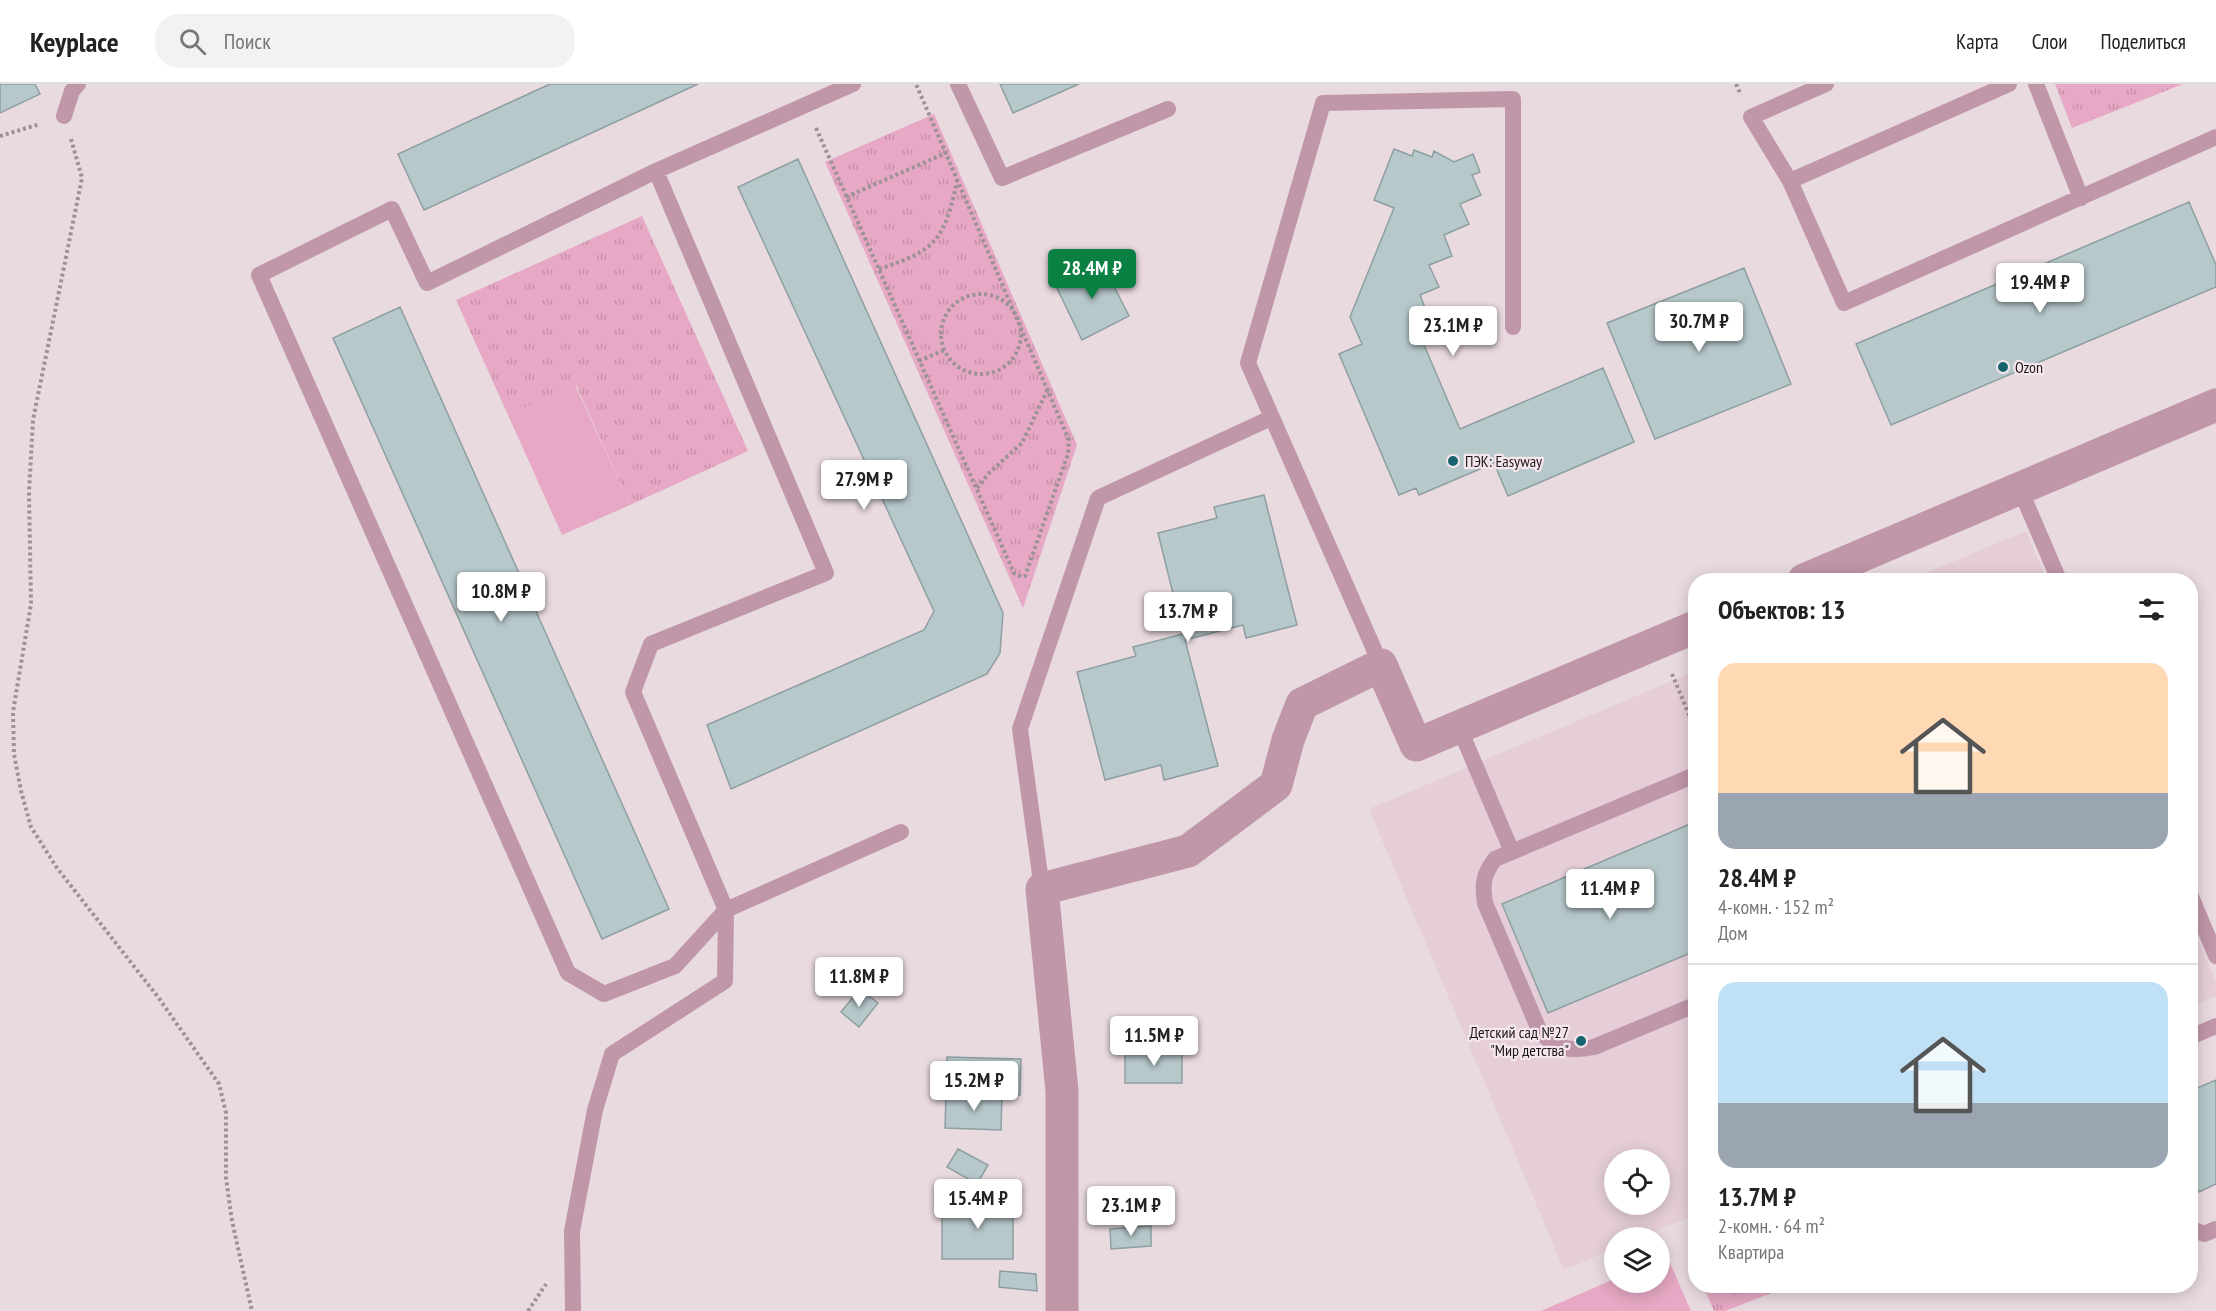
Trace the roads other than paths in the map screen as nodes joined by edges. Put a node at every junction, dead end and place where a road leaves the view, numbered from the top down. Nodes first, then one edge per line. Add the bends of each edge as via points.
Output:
1 (78, 84) edge
2 (853, 84) edge
3 (958, 84) edge
4 (1826, 84) edge
5 (2009, 84) edge
6 (2036, 84) edge
7 (1168, 109) dead end
8 (64, 116) road end
9 (2216, 137) edge
10 (656, 171) junction
11 (1790, 181) junction
12 (2081, 198) junction
13 (1513, 327) dead end
14 (2216, 405) edge
15 (1271, 418) junction
16 (2020, 489) junction
17 (1821, 573) edge
18 (2056, 573) edge
19 (1688, 630) edge
20 (1381, 665) junction
21 (1459, 727) junction
22 (1688, 778) edge
23 (901, 832) dead end
24 (1512, 852) junction
25 (1042, 889) junction
26 (726, 910) junction
27 (2198, 913) edge
28 (2216, 956) edge
29 (1688, 1008) edge
30 (2216, 1026) edge
31 (2198, 1034) edge
32 (2216, 1229) edge
33 (2198, 1231) edge
34 (573, 1311) edge
35 (1062, 1311) edge

1 - 8 lane
2 - 10 lane
3 - 7 lane via 1002,178
4 - 11 lane via 1751,117
5 - 11 lane
6 - 12 lane
9 - 12 lane
10 - 26 lane via 826,573 651,644 633,692
10 - 26 lane via 427,283 392,209 259,275 568,973 604,994 675,966
11 - 12 lane via 1844,303
13 - 15 lane via 1513,99 1323,103 1248,363
14 - 16 street
15 - 20 lane
15 - 25 lane via 1098,498 1020,729
16 - 17 street
16 - 18 lane
19 - 21 street
20 - 21 street via 1416,745
20 - 25 street via 1302,704 1276,785 1188,851
21 - 24 lane
22 - 24 lane
23 - 26 lane
24 - 29 lane via 1495,859 1485,872 1485,903 1539,1032 1552,1044 1576,1051 1594,1047
25 - 35 street via 1062,1091
26 - 34 lane via 725,981 612,1054 595,1110 572,1231
27 - 28 lane
30 - 31 lane
32 - 33 lane via 2204,1234

